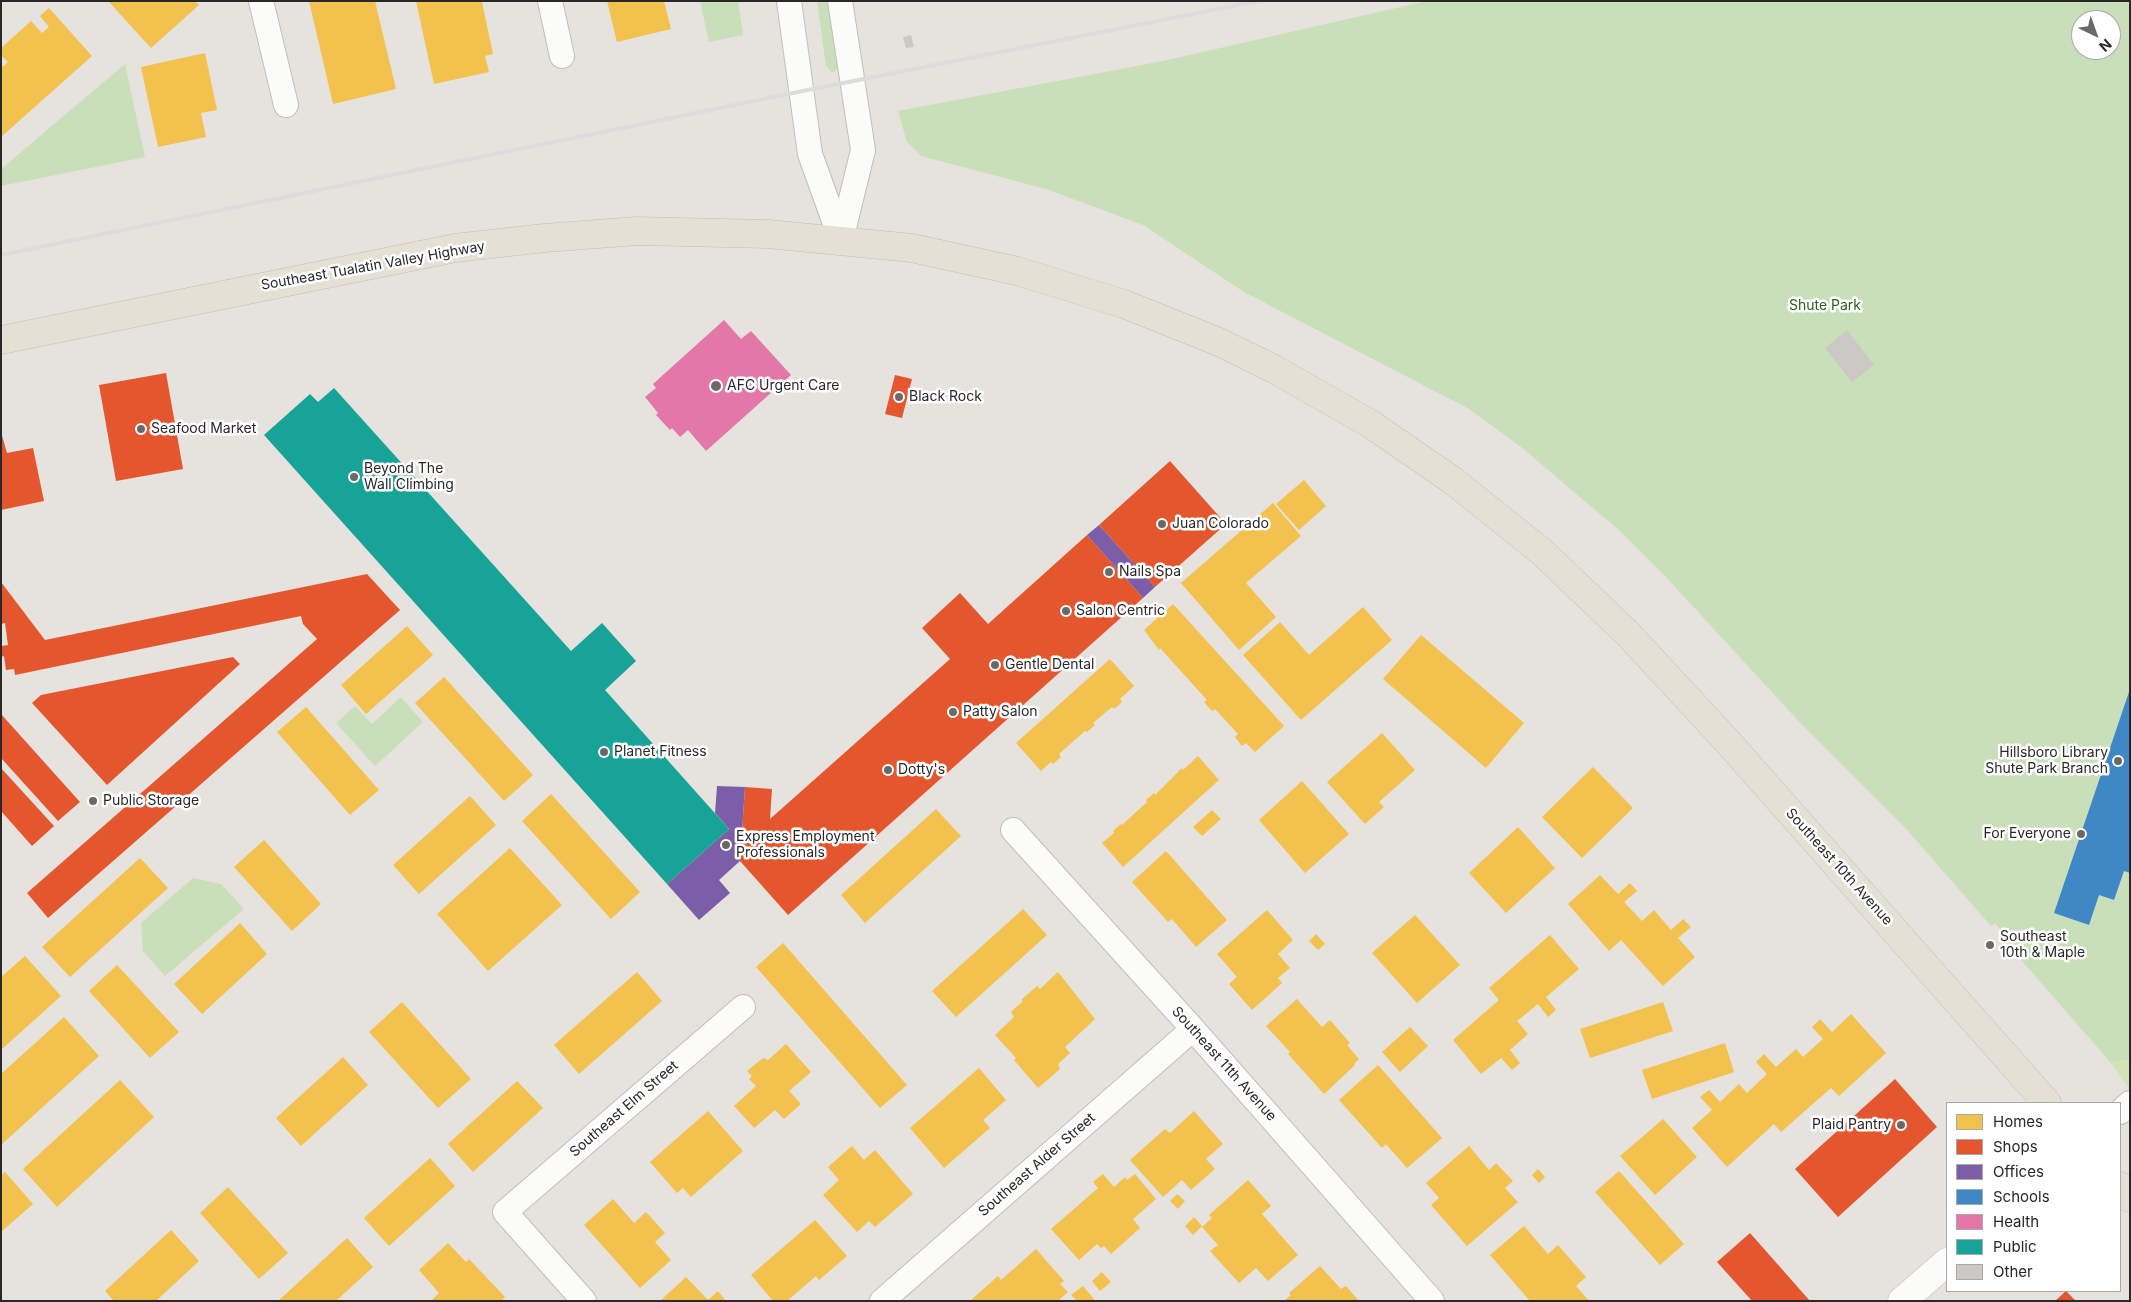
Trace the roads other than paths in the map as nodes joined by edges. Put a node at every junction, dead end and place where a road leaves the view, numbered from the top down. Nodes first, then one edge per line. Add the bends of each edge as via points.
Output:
1 (261, 1) edge
2 (550, 1) edge
3 (789, 1) edge
4 (840, 1) edge
5 (562, 56) dead end
6 (286, 105) dead end
7 (841, 240) junction
8 (1, 340) edge
9 (1628, 634) joint
10 (1013, 830) dead end
11 (743, 1007) dead end
12 (1193, 1028) junction
13 (2046, 1102) edge
14 (2121, 1187) edge
15 (2130, 1198) edge
16 (1946, 1263) edge
17 (584, 1301) edge
18 (882, 1301) edge
19 (1432, 1301) edge
20 (1902, 1301) edge

1 - 6 street
2 - 5 street
3 - 7 street via 810,154
4 - 7 street via 863,150
7 - 8 main road, Southeast Tualatin Valley Highway via 726,232 637,232 455,248
7 - 9 main road, Southeast Tualatin Valley Highway via 933,251 1017,271 1164,319 1274,369 1369,423 1452,480 1542,552
9 - 13 main road, Southeast 10th Avenue via 1861,890
10 - 12 street, Southeast 11th Avenue
11 - 17 street, Southeast Elm Street via 505,1212
12 - 18 street, Southeast Alder Street
12 - 19 street, Southeast 11th Avenue
14 - 15 main road
16 - 20 street

